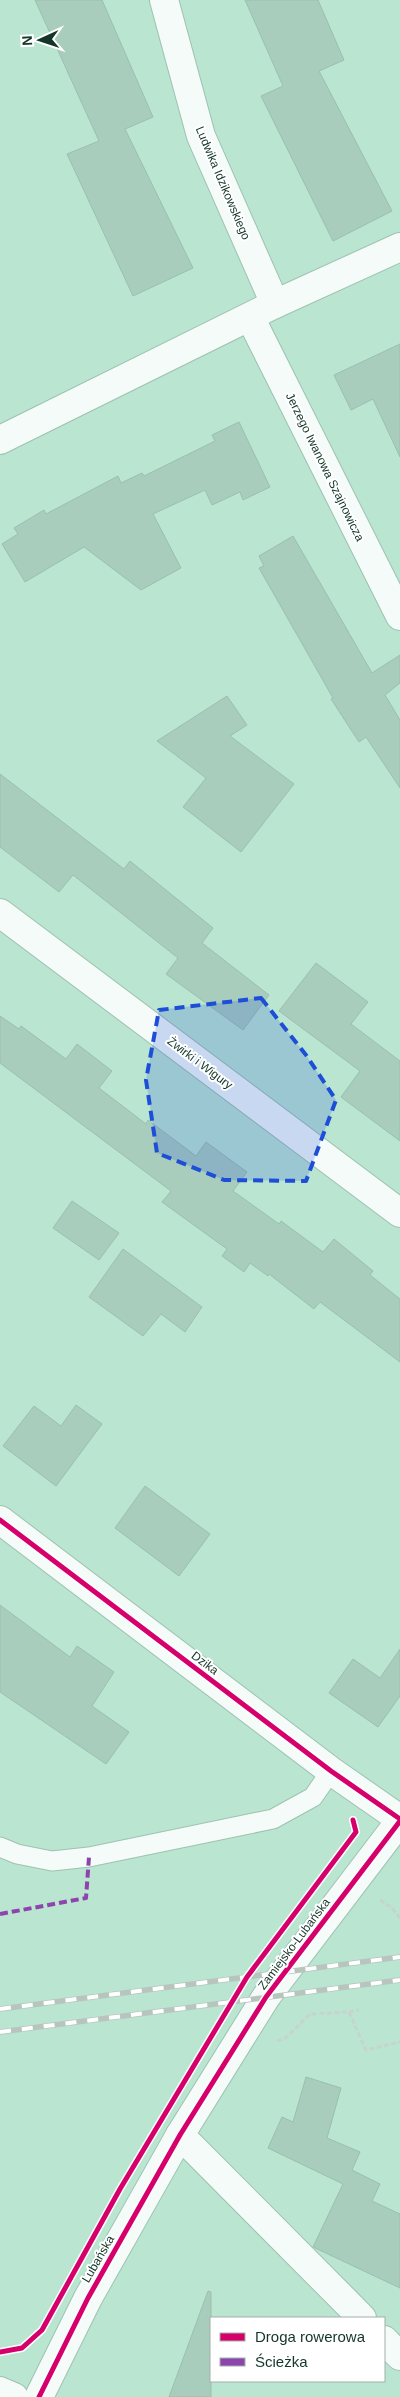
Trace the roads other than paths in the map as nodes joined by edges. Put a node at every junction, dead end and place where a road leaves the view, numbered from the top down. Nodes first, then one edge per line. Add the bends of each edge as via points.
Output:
1 (164, 0) edge
2 (400, 247) edge
3 (275, 304) junction
4 (250, 317) junction
5 (0, 440) edge
6 (400, 616) edge
7 (0, 913) edge
8 (400, 1213) edge
9 (0, 1520) edge
10 (331, 1771) junction
11 (400, 1820) edge
12 (0, 1847) edge
13 (180, 2135) junction
14 (361, 2317) edge
15 (385, 2341) edge
16 (400, 2356) edge
17 (0, 2391) edge
18 (14, 2397) edge
19 (39, 2397) edge

1 - 3 street, Ludwika Idzikowskiego via 201,136
2 - 3 street
3 - 4 street
4 - 5 street
4 - 6 street, Jerzego Iwanowa Szajnowicza
7 - 8 street, Żwirki i Wigury
9 - 10 street, Dzika
10 - 11 street, Dzika
10 - 12 lane via 313,1797 273,1819 89,1857 52,1861
11 - 13 street, Zamiejsko-Lubańska via 266,1997
13 - 14 street
13 - 19 street, Lubańska via 88,2298
15 - 16 street
17 - 18 street

